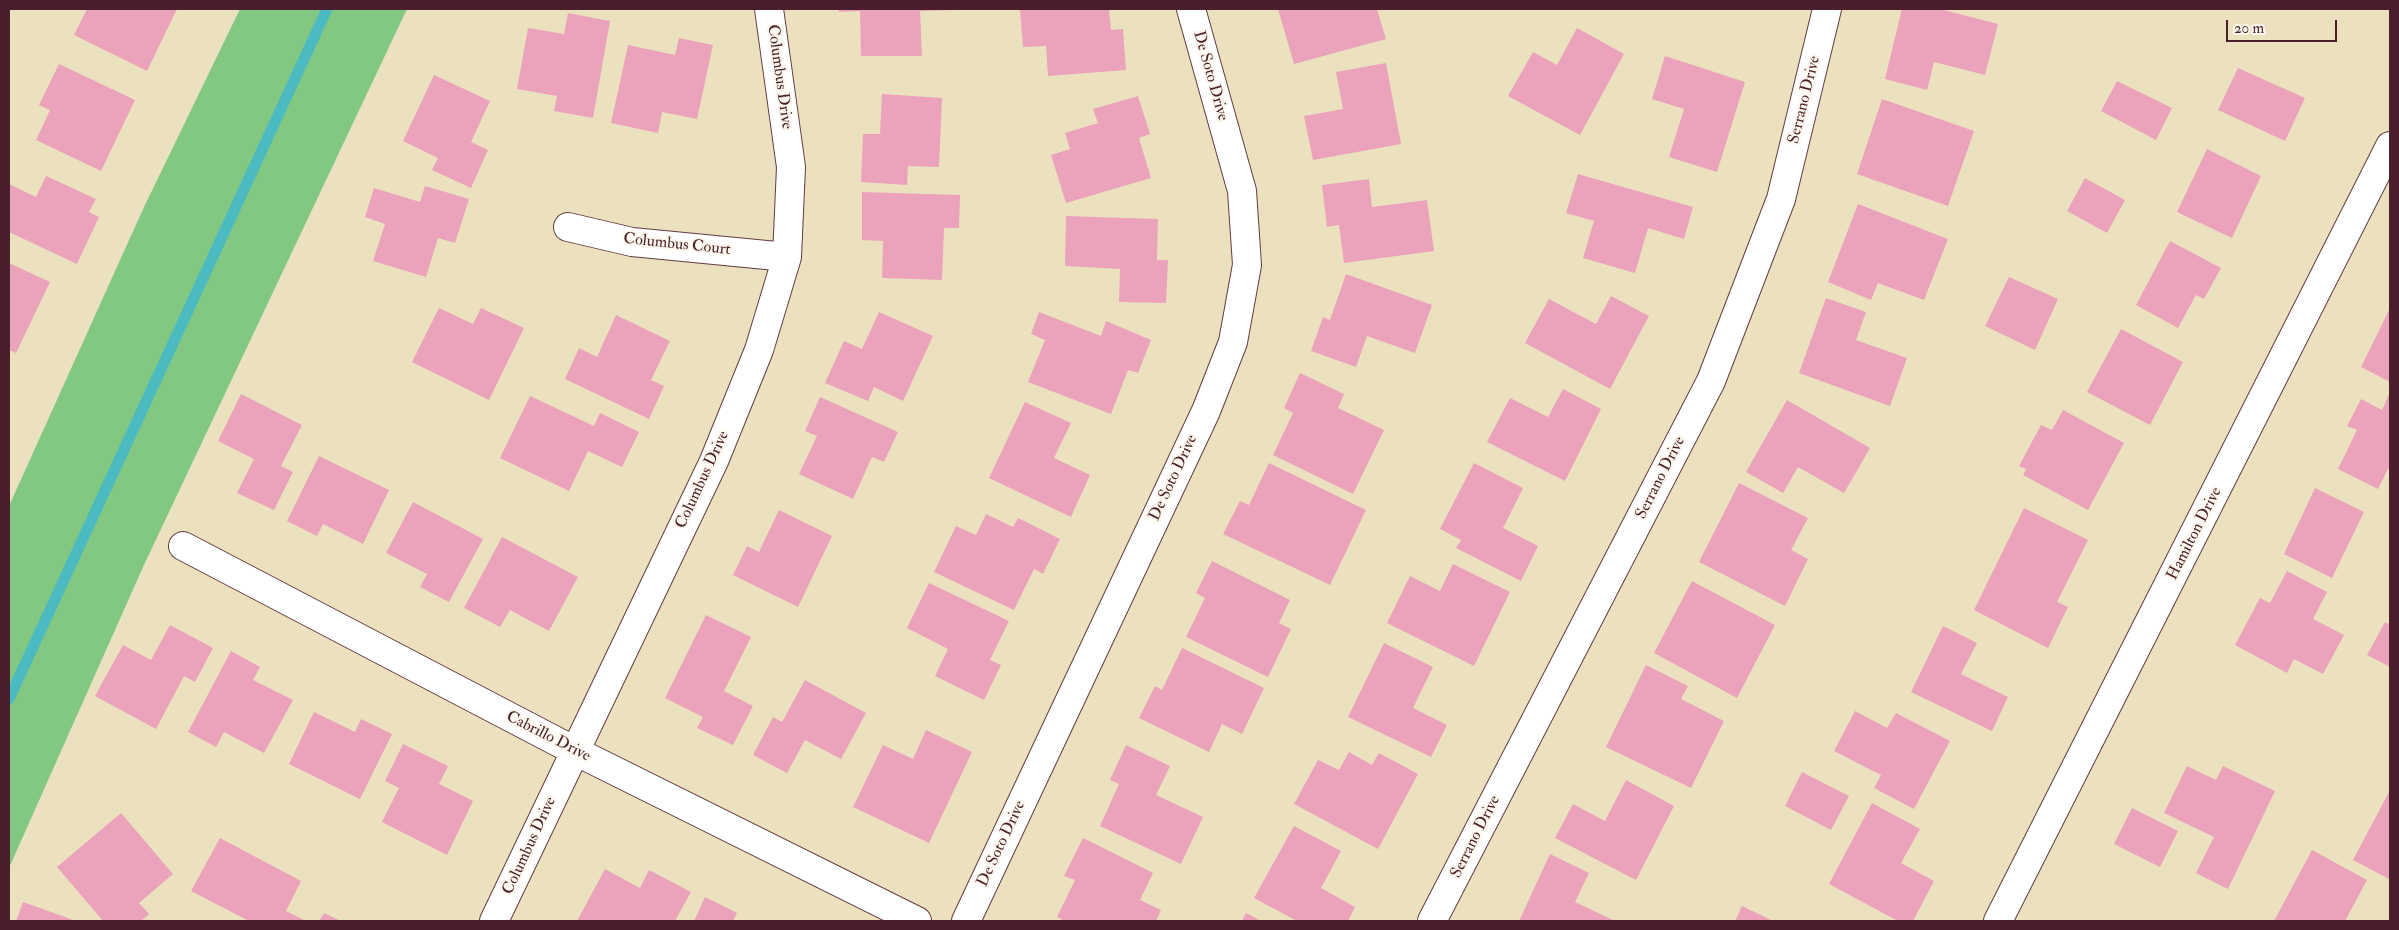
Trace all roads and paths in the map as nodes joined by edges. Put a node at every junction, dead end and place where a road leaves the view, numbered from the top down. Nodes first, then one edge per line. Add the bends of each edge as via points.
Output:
1 (769, 9) edge
2 (1191, 9) edge
3 (1827, 9) edge
4 (2390, 146) edge
5 (568, 227) dead end
6 (787, 257) junction
7 (183, 546) dead end
8 (575, 751) junction
9 (494, 921) edge
10 (916, 921) edge
11 (966, 921) edge
12 (1432, 921) edge
13 (1998, 921) edge

1 - 6 street, Columbus Drive via 792,167
2 - 11 street, De Soto Drive via 1242,191 1247,265 1233,342 1206,411
3 - 12 street, Serrano Drive via 1781,199 1711,381
4 - 13 street, Hamilton Drive
5 - 6 street, Columbus Court via 632,242
6 - 8 street, Columbus Drive via 759,350 714,461
7 - 8 street, Cabrillo Drive
8 - 9 street, Columbus Drive
8 - 10 street, Cabrillo Drive

